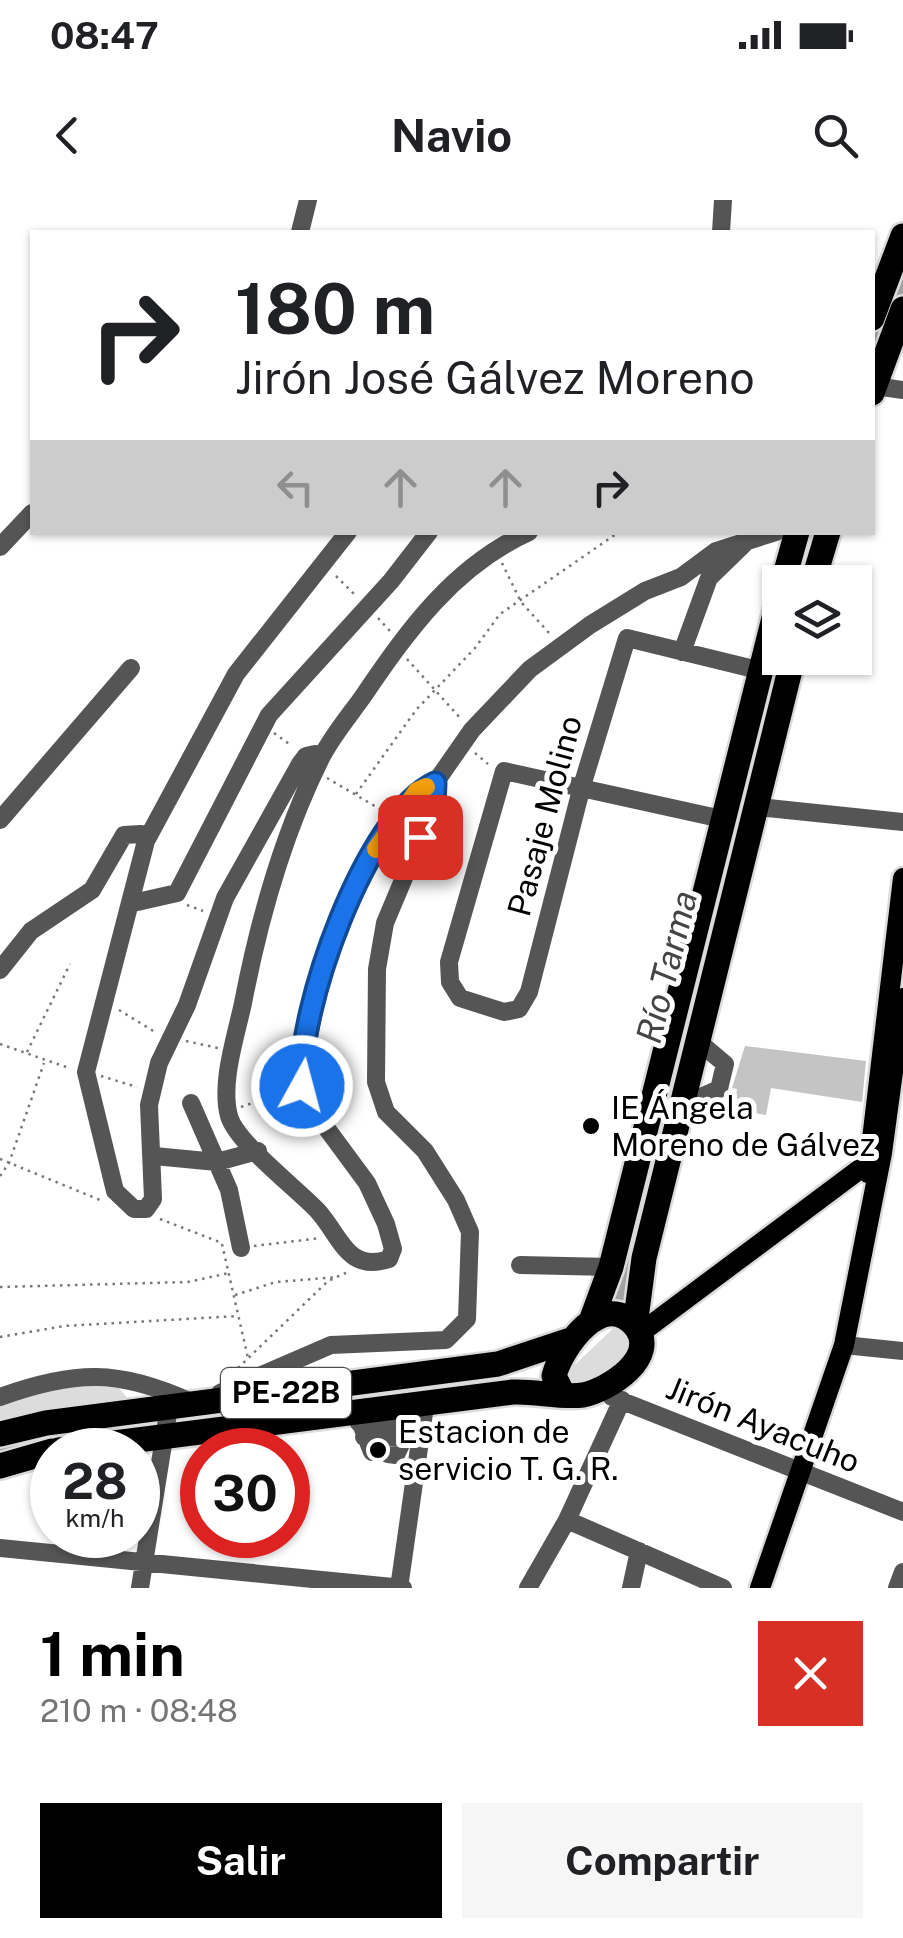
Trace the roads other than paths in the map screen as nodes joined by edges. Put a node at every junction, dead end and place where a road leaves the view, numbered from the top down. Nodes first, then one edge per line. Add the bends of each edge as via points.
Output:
1 (308, 200) edge
2 (723, 200) edge
3 (300, 230) edge
4 (720, 230) edge
5 (903, 236) edge
6 (903, 309) edge
7 (875, 310) edge
8 (875, 387) edge
9 (875, 390) edge
10 (903, 390) edge
11 (30, 515) edge
12 (346, 535) edge
13 (427, 535) edge
14 (522, 535) edge
15 (764, 535) edge
16 (796, 535) edge
17 (827, 535) edge
18 (748, 539) junction
19 (0, 547) edge
20 (788, 565) edge
21 (818, 565) edge
22 (682, 652) junction
23 (762, 656) edge
24 (131, 668) dead end
25 (758, 670) junction
26 (790, 675) edge
27 (314, 762) junction
28 (435, 783) junction
29 (582, 786) junction
30 (758, 807) junction
31 (722, 819) junction
32 (0, 820) edge
33 (903, 822) edge
34 (146, 841) junction
35 (903, 878) edge
36 (133, 903) junction
37 (0, 970) edge
38 (896, 1008) edge
39 (699, 1042) junction
40 (191, 1103) dead end
41 (683, 1104) junction
42 (258, 1151) junction
43 (154, 1156) junction
44 (874, 1158) junction
45 (217, 1162) junction
46 (241, 1248) road end
47 (520, 1264) dead end
48 (611, 1267) junction
49 (591, 1321) junction
50 (637, 1330) junction
51 (570, 1340) junction
52 (844, 1345) junction
53 (903, 1351) edge
54 (563, 1394) junction
55 (613, 1394) junction
56 (0, 1398) edge
57 (182, 1405) junction
58 (414, 1418) junction
59 (0, 1434) edge
60 (164, 1436) junction
61 (368, 1436) junction
62 (160, 1437) edge
63 (30, 1457) edge
64 (0, 1466) edge
65 (800, 1473) junction
66 (903, 1512) edge
67 (567, 1520) junction
68 (0, 1548) edge
69 (639, 1551) junction
70 (144, 1566) junction
71 (903, 1572) edge
72 (270, 1582) edge
73 (140, 1588) edge
74 (400, 1588) edge
75 (528, 1588) edge
76 (631, 1588) edge
77 (723, 1588) edge
78 (760, 1588) edge
79 (897, 1588) edge

1 - 3 street
2 - 4 street
5 - 7 highway
6 - 8 highway
9 - 10 street
11 - 19 street
12 - 34 street via 236,674
13 - 36 street via 263,725 176,893
14 - 27 street via 464,570 397,646
15 - 18 street
16 - 20 highway
17 - 21 highway
18 - 22 street via 709,578
18 - 28 street via 645,591 530,669 467,736
22 - 25 street
22 - 29 street, Pasaje Molino via 627,638
23 - 25 highway, PE-22B
24 - 32 street
25 - 31 highway, PE-22B
26 - 30 highway
27 - 42 street via 265,900 234,1051 228,1111
27 - 43 street via 217,916 150,1090
28 - 42 street via 417,791 362,869 326,952 302,1075 304,1099 366,1183 386,1224 393,1249 388,1259 354,1260
28 - 57 street via 434,804 385,923 376,1082 386,1112 425,1151 470,1232 467,1320 446,1340 330,1345
29 - 29 street, Pasaje Molino via 504,772 449,962 460,998 504,1012 519,1009 529,992
29 - 31 street
30 - 33 street
30 - 39 highway
31 - 48 highway, PE-22B
34 - 36 street
34 - 37 street via 142,834 124,835 92,890 30,931
35 - 38 main road
36 - 43 street via 86,1083 116,1191 134,1210 146,1209 153,1199
38 - 44 main road
39 - 41 highway
39 - 41 street via 725,1064 719,1089
40 - 45 street
41 - 50 highway via 644,1258
42 - 45 street
43 - 45 street
44 - 50 main road
44 - 52 main road
45 - 46 street
47 - 48 street
48 - 49 highway, PE-22B
49 - 50 highway via 612,1316
49 - 51 highway, PE-22B
50 - 55 highway via 637,1358
51 - 54 highway via 554,1376
51 - 57 highway, PE-22B via 498,1364
52 - 53 street
52 - 65 main road
54 - 55 highway, PE-22B
54 - 58 highway, PE-22B via 514,1392
55 - 65 street, Jirón Ayacuho
55 - 67 street
56 - 57 street via 90,1376 146,1382
57 - 59 highway, PE-22B
57 - 60 street
58 - 61 highway, PE-22B
58 - 61 street
58 - 61 street via 396,1454
58 - 74 street
60 - 61 highway, PE-22B
60 - 62 highway, PE-22B
60 - 70 street
63 - 64 highway, PE-22B
65 - 66 street, Jirón Ayacuho
65 - 78 main road
67 - 69 street
67 - 75 street
68 - 70 street
69 - 76 street
69 - 77 street
70 - 72 street
70 - 73 street
71 - 79 street
72 - 74 street

